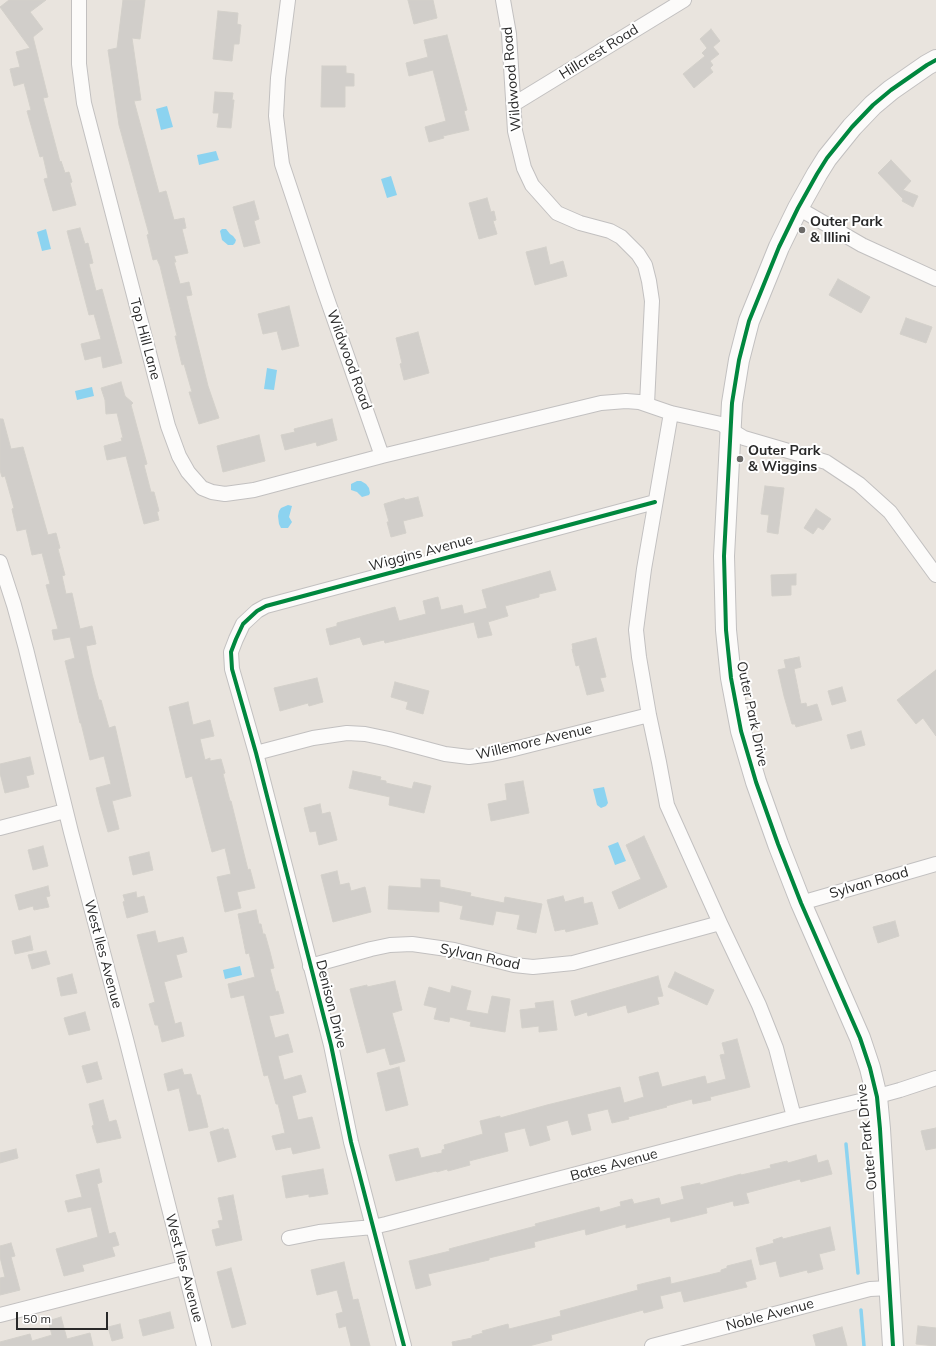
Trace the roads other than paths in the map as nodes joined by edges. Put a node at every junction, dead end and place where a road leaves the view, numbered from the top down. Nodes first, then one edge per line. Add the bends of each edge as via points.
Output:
1 (79, 0) edge
2 (288, 0) edge
3 (503, 0) edge
4 (684, 0) edge
5 (936, 60) edge
6 (514, 104) junction
7 (798, 208) junction
8 (936, 279) edge
9 (647, 404) junction
10 (671, 413) junction
11 (730, 429) junction
12 (382, 456) junction
13 (655, 502) junction
14 (0, 562) edge
15 (934, 567) edge
16 (232, 669) joint
17 (648, 715) junction
18 (256, 753) junction
19 (65, 811) junction
20 (0, 828) edge
21 (936, 864) edge
22 (801, 903) junction
23 (720, 923) junction
24 (310, 966) junction
25 (936, 1078) edge
26 (877, 1097) junction
27 (794, 1117) junction
28 (373, 1227) junction
29 (289, 1238) dead end
30 (183, 1268) junction
31 (890, 1288) junction
32 (0, 1315) edge
33 (204, 1346) edge
34 (404, 1346) edge
35 (652, 1346) edge
36 (893, 1346) edge

1 - 12 street, Top Hill Lane via 79,64 84,103 168,426 188,472 202,488 225,494 254,490
2 - 12 street, Wildwood Road via 276,116 282,164
3 - 6 street, Wildwood Road via 509,34
4 - 6 street, Hillcrest Road
5 - 7 street, Outer Park Drive via 891,90 852,127 827,158
6 - 9 street, Wildwood Road via 515,131 524,168 540,195 557,213 574,221 610,231 621,238 638,254 645,265 652,301
7 - 8 street via 862,245
7 - 11 street, Outer Park Drive via 749,320 739,360
9 - 10 street
9 - 12 street via 626,401 601,403
10 - 11 street via 721,424
10 - 13 street
11 - 15 street via 744,438 826,462 859,484 890,512
11 - 22 street, Outer Park Drive via 724,556 731,678 741,731 756,782
13 - 16 street, Wiggins Avenue via 266,606 243,624 231,652
13 - 17 street via 636,630
14 - 19 street, West Iles Avenue via 22,634
16 - 18 street, Denison Drive
17 - 18 street, Willemore Avenue via 469,757 445,754 365,734 347,733 313,738
17 - 23 street via 667,805
18 - 24 street, Denison Drive
19 - 20 street
19 - 30 street, West Iles Avenue via 128,1046
21 - 22 street, Sylvan Road
22 - 26 street, Outer Park Drive via 860,1038
23 - 24 street, Sylvan Road via 573,963 533,967 514,965 454,950 412,944 371,949
23 - 27 street via 759,1005 776,1048
24 - 28 street, Denison Drive via 331,1044 351,1142
25 - 26 street, Bates Avenue
26 - 27 street, Bates Avenue
26 - 31 street, Outer Park Drive
27 - 28 street, Bates Avenue
28 - 29 street, Bates Avenue via 319,1232
28 - 34 street, Denison Drive
30 - 32 street
30 - 33 street, West Iles Avenue
31 - 35 street, Noble Avenue via 865,1290
31 - 36 street, Outer Park Drive

